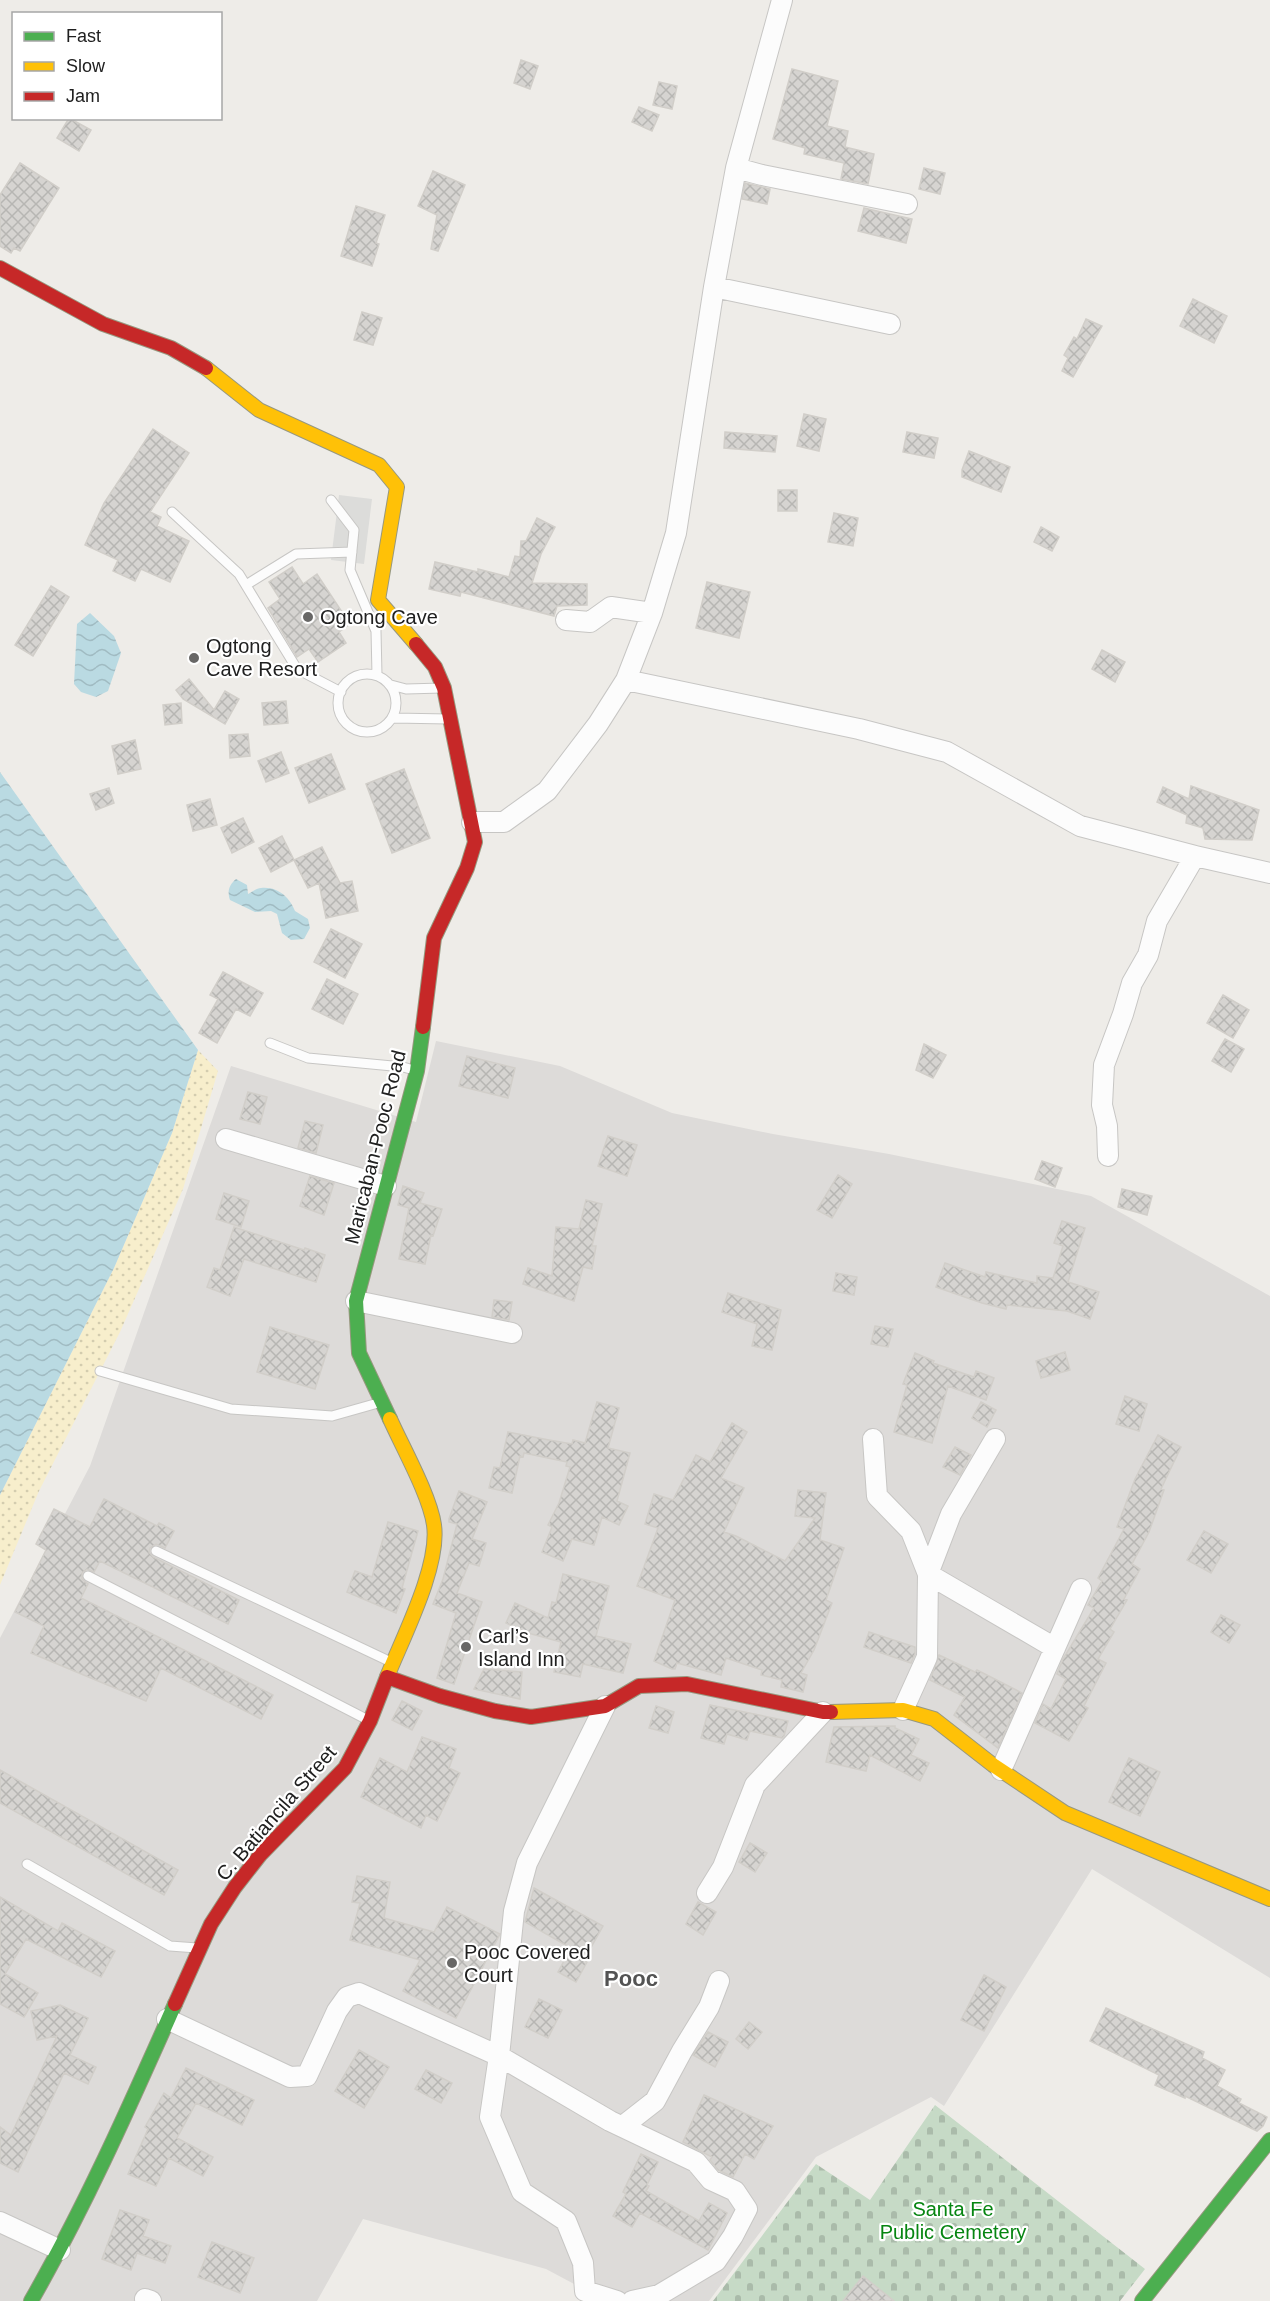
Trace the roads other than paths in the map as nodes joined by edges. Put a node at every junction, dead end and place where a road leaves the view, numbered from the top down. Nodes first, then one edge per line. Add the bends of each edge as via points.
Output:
1 (782, 0) edge
2 (736, 168) junction
3 (907, 204) dead end
4 (0, 268) edge
5 (714, 287) junction
6 (890, 324) dead end
7 (331, 500) dead end
8 (172, 512) dead end
9 (352, 552) junction
10 (246, 585) junction
11 (652, 613) junction
12 (566, 620) dead end
13 (377, 675) junction
14 (626, 681) junction
15 (391, 686) junction
16 (444, 688) junction
17 (341, 692) junction
18 (394, 718) junction
19 (452, 720) junction
20 (472, 822) junction
21 (1195, 856) junction
22 (1270, 873) edge
23 (270, 1043) dead end
24 (417, 1071) junction
25 (226, 1139) dead end
26 (1108, 1156) dead end
27 (386, 1186) junction
28 (356, 1301) junction
29 (512, 1333) dead end
30 (100, 1371) dead end
31 (380, 1402) junction
32 (873, 1439) dead end
33 (995, 1439) dead end
34 (156, 1551) dead end
35 (928, 1574) junction
36 (88, 1576) dead end
37 (1081, 1589) dead end
38 (1055, 1648) junction
39 (393, 1663) junction
40 (387, 1677) junction
41 (605, 1706) junction
42 (903, 1710) junction
43 (823, 1712) junction
44 (370, 1721) junction
45 (1001, 1770) junction
46 (27, 1864) dead end
47 (707, 1893) dead end
48 (1270, 1899) edge
49 (200, 1948) junction
50 (719, 1981) dead end
51 (167, 2019) junction
52 (499, 2056) junction
53 (623, 2126) junction
54 (1270, 2140) edge
55 (0, 2222) edge
56 (60, 2250) junction
57 (31, 2301) edge
58 (617, 2301) edge
59 (632, 2301) edge
60 (1142, 2301) edge

1 - 2 street
2 - 3 street
2 - 5 street
4 - 16 street, Maricaban-Pooc Road via 103,324 171,348 207,368 259,410 379,465 397,487 378,600 435,667
5 - 6 street
5 - 11 street via 676,533
7 - 9 lane via 354,530
8 - 10 lane
9 - 10 lane via 296,554
9 - 13 lane via 350,570 376,631
10 - 17 lane via 297,669
11 - 12 street via 611,608 590,622
11 - 14 street
13 - 15 lane
13 - 17 lane via 360,675 345,684
14 - 20 street via 548,791 504,822
14 - 21 street via 859,729 947,752 1080,826
15 - 16 lane
15 - 18 lane via 397,701
16 - 19 street, Maricaban-Pooc Road
17 - 18 lane via 338,699 342,719 358,732 378,731
18 - 19 lane
19 - 20 street, Maricaban-Pooc Road
20 - 24 street, Maricaban-Pooc Road via 475,843 467,868 434,938
21 - 22 street
21 - 26 street via 1157,921 1148,955 1132,983 1104,1065 1102,1105
23 - 24 lane via 308,1059
24 - 27 street, Maricaban-Pooc Road
25 - 27 street
27 - 28 street, Maricaban-Pooc Road
28 - 29 street
28 - 31 street, C. Batiancila Street via 359,1353
30 - 31 lane via 231,1409 332,1416
31 - 39 street, C. Batiancila Street via 434,1524 435,1548 428,1575
32 - 35 street via 877,1497 911,1531
33 - 35 street via 951,1514
34 - 39 lane
35 - 38 street
35 - 42 street via 927,1657
36 - 44 lane
37 - 38 street
38 - 45 street
39 - 40 street, C. Batiancila Street
40 - 41 street via 440,1696 531,1717
40 - 44 street, C. Batiancila Street
41 - 43 street via 639,1686 687,1684
41 - 52 street via 527,1863 514,1911
42 - 43 street
42 - 45 street via 934,1719
43 - 47 street via 755,1785 723,1867
44 - 49 street, C. Batiancila Street via 345,1768 235,1887
45 - 48 street via 1065,1813
46 - 49 lane via 170,1946
49 - 51 street, C. Batiancila Street
50 - 53 street via 709,2007 655,2102
51 - 52 street via 290,2077 307,2076 337,2011 347,1997 359,1993
51 - 56 street, C. Batiancila Street
52 - 53 street
52 - 58 street via 490,2117 522,2192 566,2222 583,2263 585,2291
53 - 59 street via 696,2162 711,2180 735,2191 747,2208 716,2261 660,2295
54 - 60 street
55 - 56 street
56 - 57 street, C. Batiancila Street

